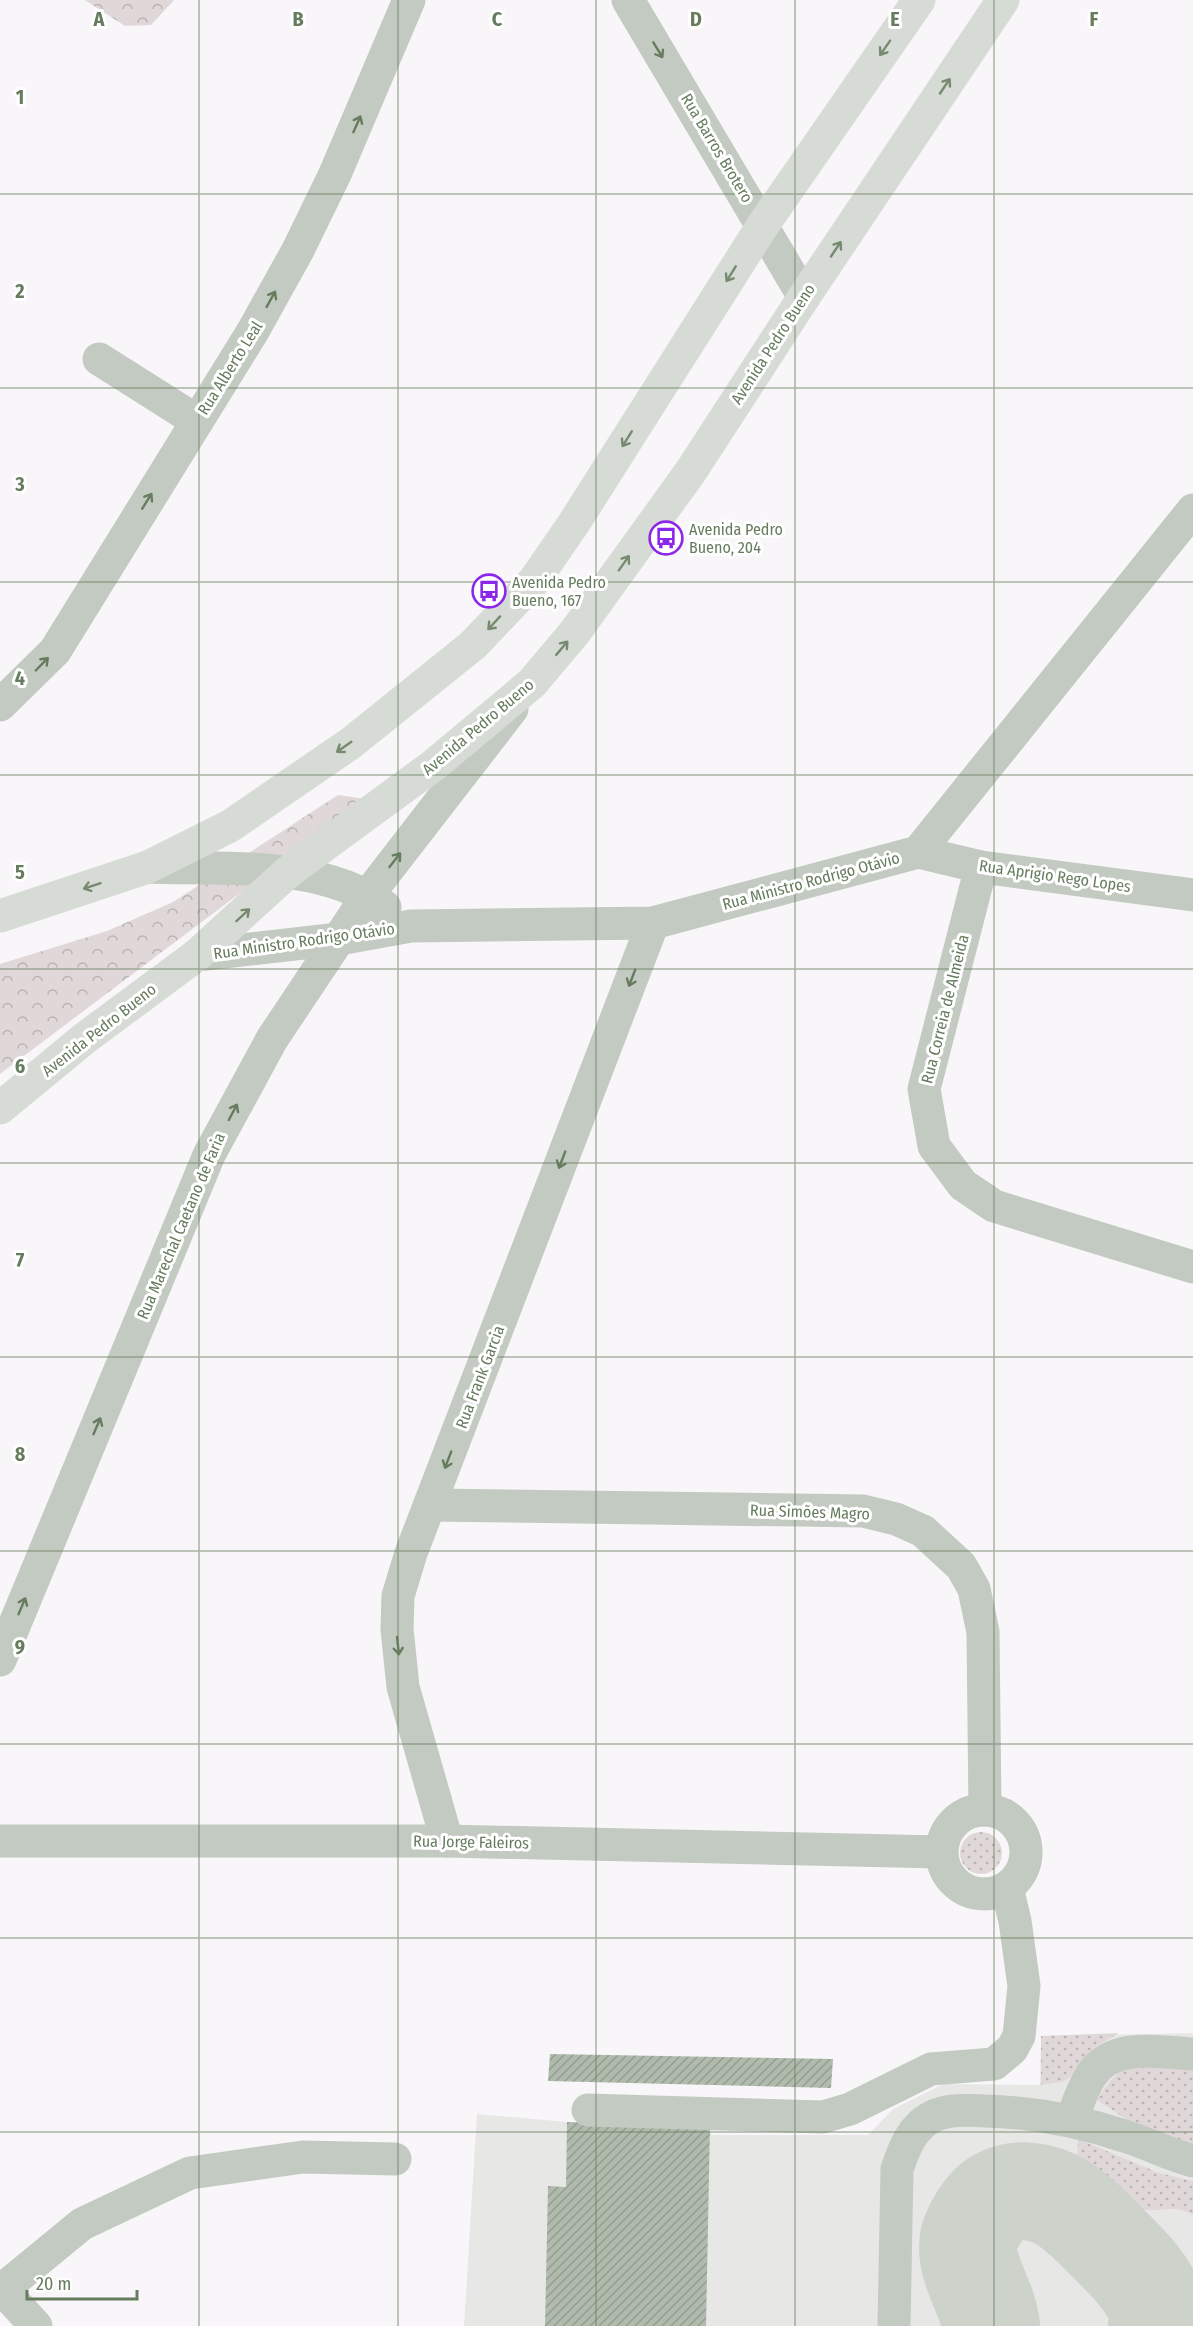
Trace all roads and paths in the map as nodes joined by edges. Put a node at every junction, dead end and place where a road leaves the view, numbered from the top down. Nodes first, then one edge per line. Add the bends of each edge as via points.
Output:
1 (409, 0) edge
2 (628, 0) edge
3 (919, 0) edge
4 (1003, 0) edge
5 (763, 225) junction
6 (804, 297) junction
7 (99, 359) dead end
8 (197, 421) junction
9 (1190, 518) edge
10 (532, 683) junction
11 (0, 705) edge
12 (918, 852) junction
13 (148, 867) junction
14 (981, 867) junction
15 (288, 872) junction
16 (368, 895) junction
17 (1193, 895) edge
18 (0, 916) edge
19 (653, 923) junction
20 (411, 926) junction
21 (339, 939) junction
22 (197, 955) junction
23 (0, 1108) edge
24 (1193, 1266) edge
25 (431, 1505) junction
26 (0, 1660) edge
27 (985, 1809) junction
28 (0, 1841) edge
29 (447, 1841) junction
30 (941, 1852) junction
31 (1007, 1888) junction
32 (1193, 2054) edge
33 (588, 2110) dead end
34 (1071, 2121) junction
35 (395, 2159) dead end
36 (1193, 2162) edge
37 (2, 2288) edge
38 (36, 2326) edge
39 (894, 2326) edge

8 -> 1 street, Rua Alberto Leal via 298,250
2 -> 5 street, Rua Barros Brotero
3 -> 5 main road
6 -> 4 main road, Avenida Pedro Bueno
5 - 6 street, Rua Barros Brotero
5 -> 13 main road via 534,581 473,645 351,743 230,826
10 -> 6 main road, Avenida Pedro Bueno via 575,632 691,471
7 - 8 street
11 -> 8 street, Rua Alberto Leal via 54,651
9 - 12 street, Rua Ministro Rodrigo Otávio
10 - 15 main road, Avenida Pedro Bueno via 434,765
16 -> 10 street, Rua Marechal Caetano de Faria
12 - 14 street, Rua Aprigio Rego Lopes
12 - 19 street, Rua Ministro Rodrigo Otávio
13 - 15 street, Rua Ministro Rodrigo Otávio
13 -> 18 main road
14 - 17 street, Rua Aprigio Rego Lopes
14 - 24 street, Rua Correia de Almeida via 924,1089 934,1146 963,1185 994,1206
15 - 16 street, Rua Ministro Rodrigo Otávio
22 -> 15 main road, Avenida Pedro Bueno
16 - 20 street, Rua Ministro Rodrigo Otávio
16 - 21 street, Rua Marechal Caetano de Faria
19 - 20 street, Rua Ministro Rodrigo Otávio
19 -> 25 street, Rua Frank Garcia
20 - 21 street, Rua Ministro Rodrigo Otávio
21 - 22 street, Rua Ministro Rodrigo Otávio
26 -> 21 street, Rua Marechal Caetano de Faria via 209,1155 272,1039
22 - 23 main road, Avenida Pedro Bueno via 85,1038
25 - 27 street, Rua Simões Magro via 863,1510 896,1518 923,1531 961,1566 974,1589 982,1632
25 -> 29 street, Rua Frank Garcia via 398,1596 396,1629 403,1687
27 - 30 street via 959,1816 943,1838
27 - 31 street via 1000,1812 1023,1833 1025,1864
28 - 29 street, Rua Jorge Faleiros
29 - 30 street, Rua Jorge Faleiros
30 - 31 street via 945,1870 956,1884 972,1893 990,1894
31 - 33 street via 1016,1921 1024,1986 1019,2036 1012,2049 994,2064 931,2069 850,2109 823,2116
32 - 34 street via 1143,2052 1118,2054 1104,2060 1091,2075
34 - 36 street via 1126,2136
34 - 39 street via 1018,2112 952,2110 924,2122 913,2133 897,2169
35 - 37 street via 303,2157 190,2172 82,2224
37 - 38 street

